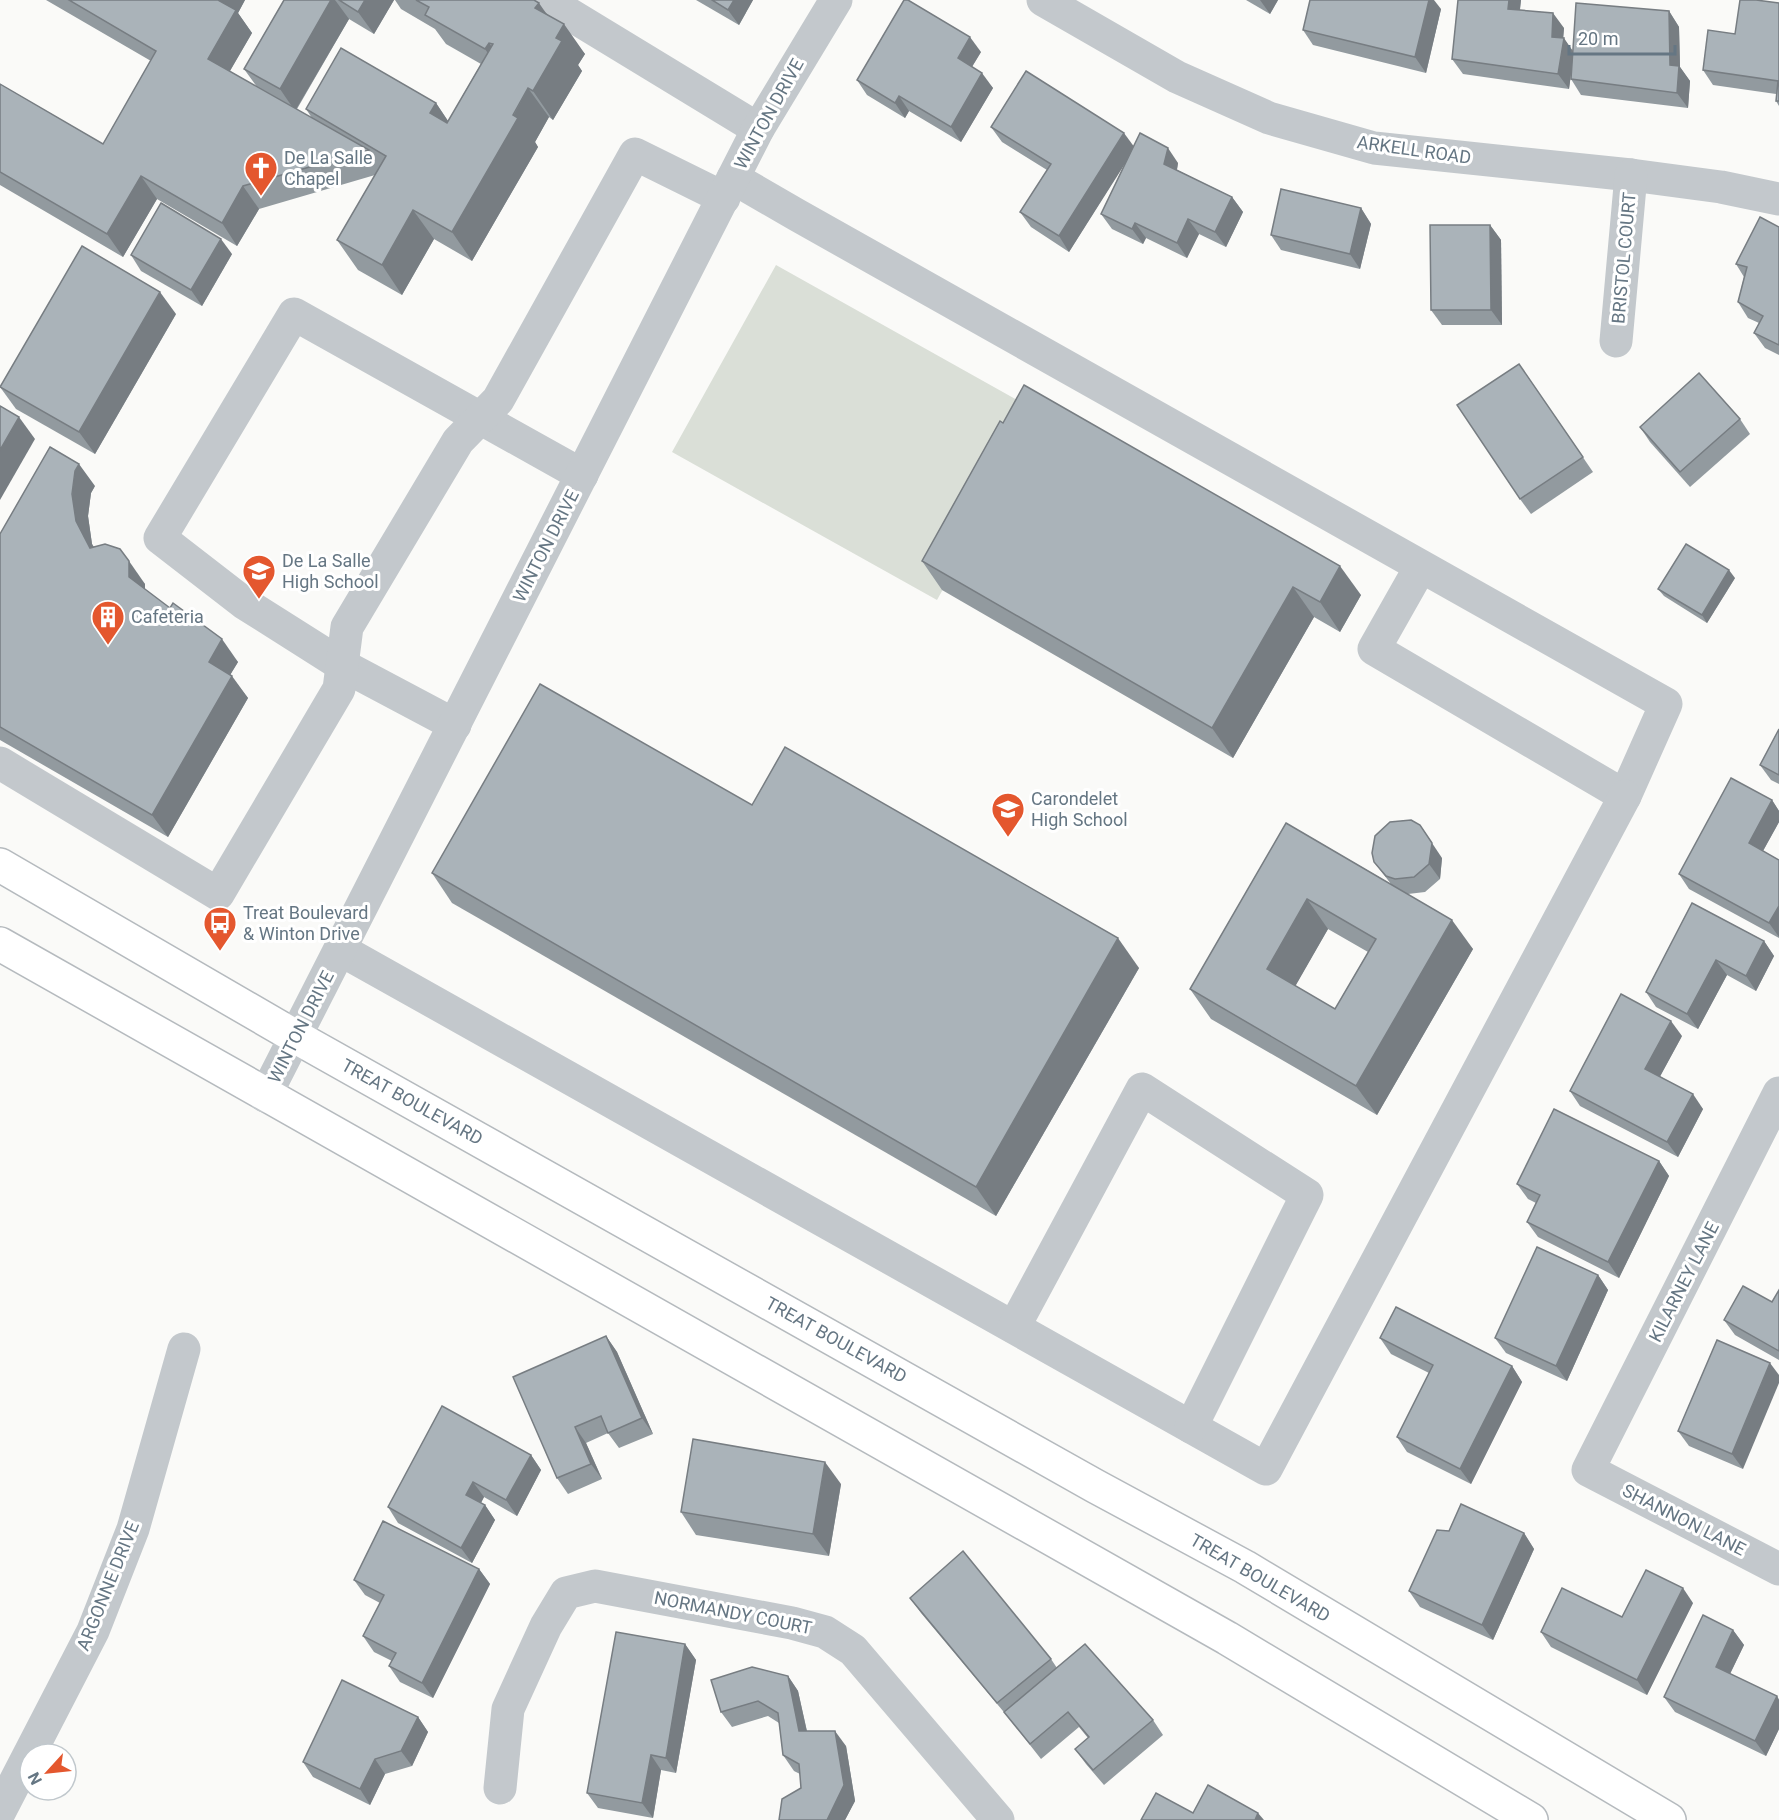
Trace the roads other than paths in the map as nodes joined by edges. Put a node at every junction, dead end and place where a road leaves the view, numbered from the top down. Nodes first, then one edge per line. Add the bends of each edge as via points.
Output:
1 (546, 0) edge
2 (836, 0) edge
3 (1043, 0) edge
4 (758, 129) junction
5 (1631, 175) junction
6 (728, 188) junction
7 (1779, 199) edge
8 (1616, 341) dead end
9 (478, 418) junction
10 (582, 475) junction
11 (1421, 566) junction
12 (342, 664) junction
13 (455, 725) junction
14 (0, 763) edge
15 (1625, 796) junction
16 (0, 865) edge
17 (0, 944) edge
18 (341, 950) junction
19 (296, 1037) junction
20 (1779, 1093) edge
21 (265, 1096) junction
22 (1014, 1327) junction
23 (184, 1349) dead end
24 (1191, 1427) junction
25 (1588, 1470) joint
26 (1779, 1569) edge
27 (500, 1788) dead end
28 (0, 1811) edge
29 (998, 1820) edge
30 (1531, 1820) edge
31 (1669, 1820) edge

1 - 4 street
2 - 4 street, WINTON DRIVE
3 - 5 street, ARKELL ROAD via 1177,77 1269,118 1374,148
4 - 6 street, WINTON DRIVE
5 - 7 street, ARKELL ROAD
5 - 8 street, BRISTOL COURT
6 - 9 street via 635,154 498,400
6 - 10 street, WINTON DRIVE
6 - 11 street
9 - 10 street
9 - 12 street via 458,441 347,627
9 - 12 street via 294,314 160,538 244,603
10 - 13 street, WINTON DRIVE
11 - 15 street via 1666,704
11 - 15 street via 1374,649
12 - 13 street
12 - 14 street via 339,689 218,894
13 - 18 street, WINTON DRIVE
15 - 24 street via 1266,1469
16 - 19 main road, TREAT BOULEVARD
17 - 21 main road
18 - 19 street, WINTON DRIVE
18 - 22 street
19 - 21 street, WINTON DRIVE
19 - 31 main road, TREAT BOULEVARD via 1245,1567
20 - 25 street, KILARNEY LANE
21 - 30 main road via 1227,1638
22 - 24 street
22 - 24 street via 1142,1089 1307,1196
23 - 28 street, ARGONNE DRIVE via 133,1529 93,1631
25 - 26 street, SHANNON LANE
27 - 29 street, NORMANDY COURT via 508,1709 546,1626 566,1593 595,1586 825,1632 853,1650

